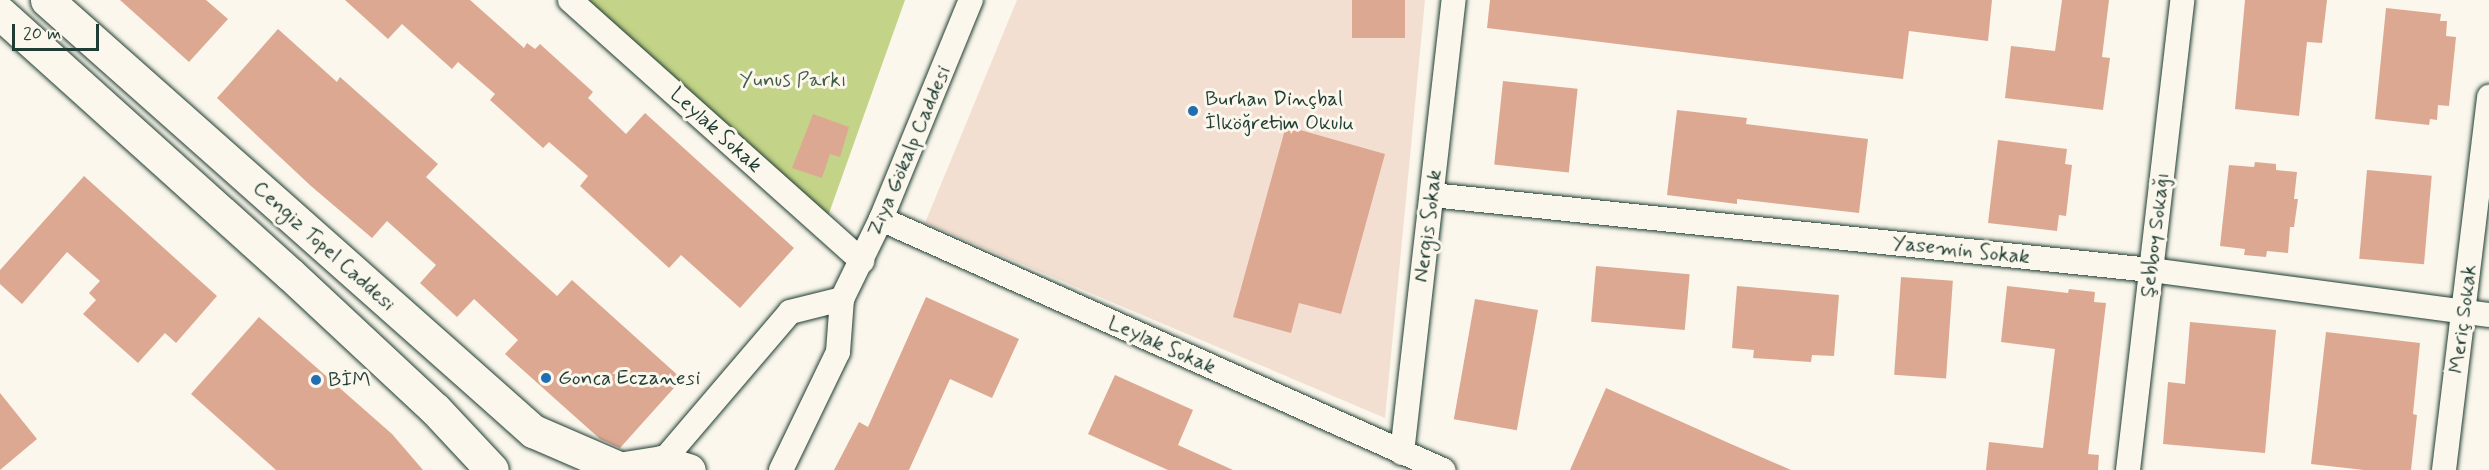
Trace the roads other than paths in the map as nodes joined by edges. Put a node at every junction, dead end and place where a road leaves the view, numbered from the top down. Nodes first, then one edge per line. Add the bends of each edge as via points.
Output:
1 (47, 0) edge
2 (570, 0) edge
3 (971, 0) edge
4 (1454, 0) edge
5 (2182, 0) edge
6 (0, 13) edge
7 (2489, 97) edge
8 (1432, 195) junction
9 (881, 219) junction
10 (862, 261) junction
11 (2151, 270) junction
12 (842, 299) junction
13 (2464, 312) junction
14 (2489, 315) edge
15 (1402, 453) junction
16 (676, 466) edge
17 (614, 469) edge
18 (492, 470) edge
19 (781, 470) edge
20 (1443, 470) edge
21 (2128, 470) edge
22 (2444, 470) edge

1 - 17 main road, Cengiz Topel Caddesi via 532,431
2 - 10 street, Leylak Sokak
3 - 9 street, Ziya Gökalp Caddesi
4 - 8 street, Nergis Sokak
5 - 11 street, Şebboy Sokağı
6 - 18 main road, Cengiz Topel Caddesi via 290,273 435,409
7 - 13 street, Meriç Sokak
8 - 11 street, Yasemin Sokak
8 - 15 street, Nergis Sokak
9 - 10 street, Ziya Gökalp Caddesi
9 - 15 street, Leylak Sokak
10 - 12 street, Ziya Gökalp Caddesi
11 - 13 street, Yasemin Sokak
11 - 21 street, Şebboy Sokağı
12 - 16 street via 790,312
12 - 19 street, Ziya Gökalp Caddesi via 838,352
13 - 14 street, Yasemin Sokak
13 - 22 street, Meriç Sokak
15 - 20 street, Leylak Sokak
16 - 17 main road

